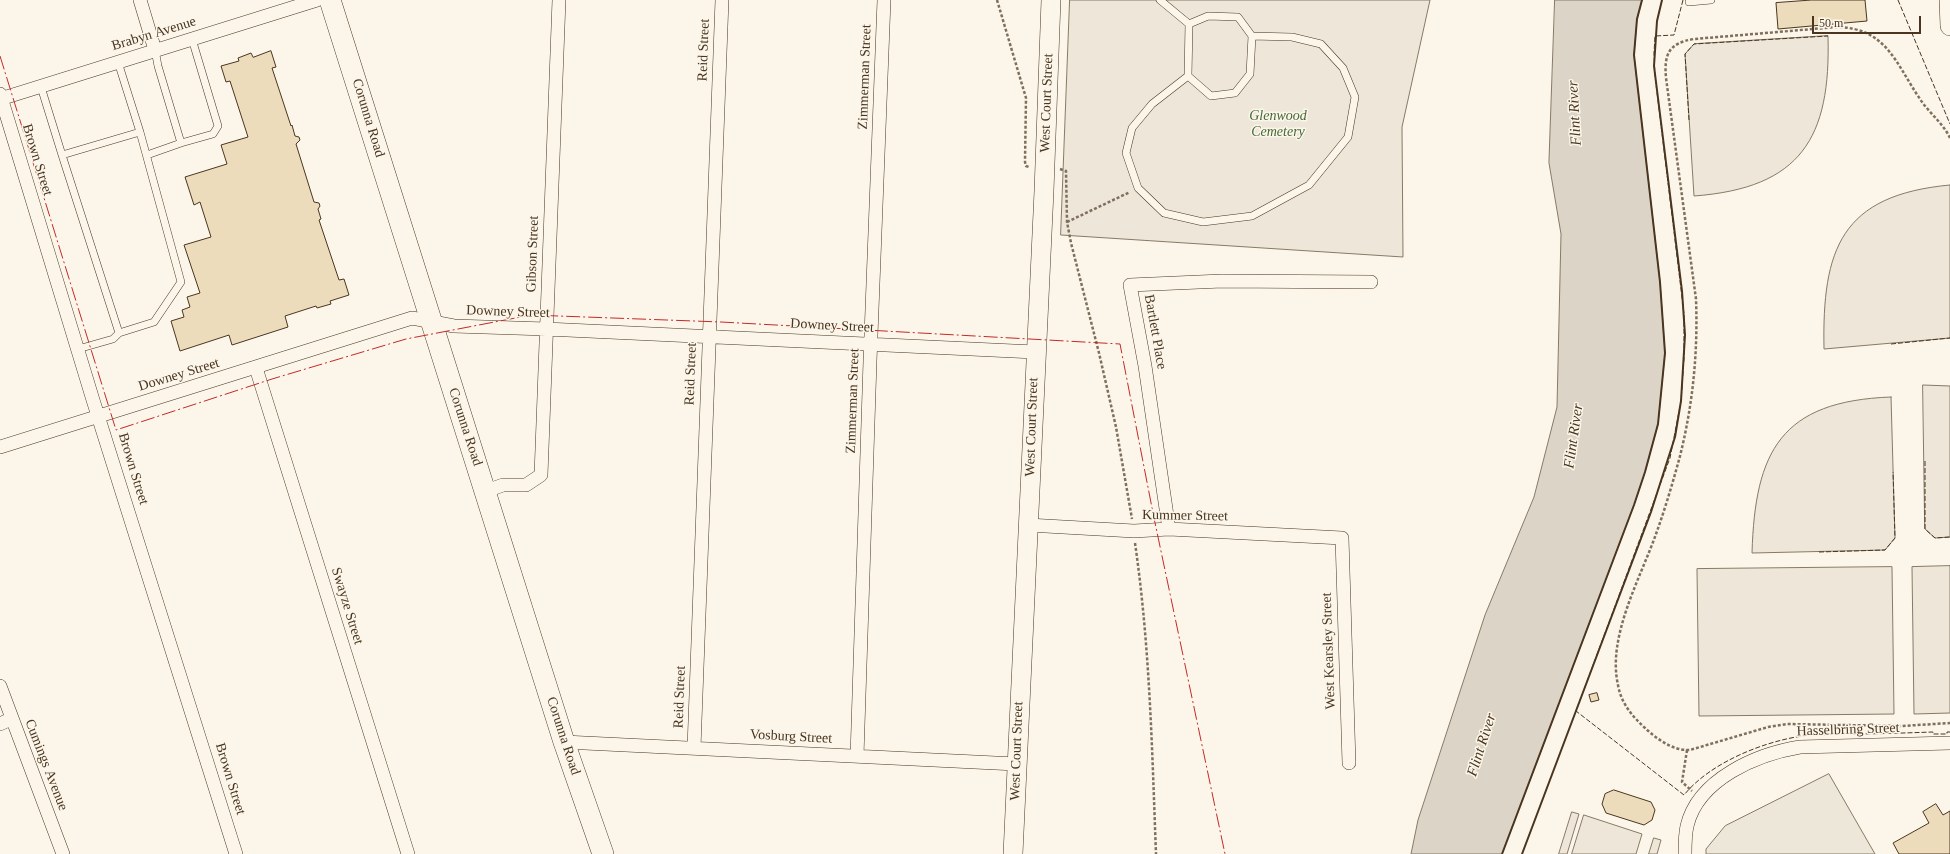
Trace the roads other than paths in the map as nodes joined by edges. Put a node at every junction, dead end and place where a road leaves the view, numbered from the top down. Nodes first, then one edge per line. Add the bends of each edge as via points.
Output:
1 (140, 0) edge
2 (317, 0) edge
3 (330, 0) edge
4 (559, 0) edge
5 (722, 0) edge
6 (884, 0) edge
7 (1050, 0) edge
8 (1160, 0) edge
9 (1711, 0) edge
10 (1949, 0) edge
11 (1690, 2) dead end
12 (1189, 24) junction
13 (1950, 26) edge
14 (1252, 36) junction
15 (192, 39) junction
16 (156, 50) junction
17 (118, 62) junction
18 (1188, 76) junction
19 (41, 87) junction
20 (0, 97) edge
21 (140, 132) junction
22 (181, 143) junction
23 (62, 155) junction
24 (147, 155) junction
25 (1371, 282) dead end
26 (432, 323) junction
27 (546, 329) junction
28 (119, 333) junction
29 (709, 337) junction
30 (870, 344) junction
31 (78, 349) junction
32 (1035, 352) junction
33 (256, 368) junction
34 (99, 415) junction
35 (0, 447) edge
36 (486, 491) junction
37 (1028, 525) junction
38 (1169, 529) junction
39 (1342, 538) joint
40 (0, 686) edge
41 (6, 722) edge
42 (564, 742) junction
43 (1950, 743) edge
44 (694, 748) junction
45 (857, 756) junction
46 (1349, 763) dead end
47 (1016, 764) junction
48 (63, 854) edge
49 (236, 854) edge
50 (408, 854) edge
51 (603, 854) edge
52 (1013, 854) edge
53 (1685, 854) edge

1 - 16 street
2 - 15 street, Brabyn Avenue
3 - 26 main road, Corunna Road
4 - 27 street, Gibson Street
5 - 29 street, Reid Street
6 - 30 street, Zimmerman Street
7 - 32 street, West Court Street
8 - 12 lane
9 - 11 lane
10 - 13 street
12 - 14 lane via 1208,16 1238,17
12 - 18 lane
14 - 18 lane via 1250,74 1235,93 1211,96
14 - 18 lane via 1292,37 1320,44 1343,68 1355,97 1348,137 1309,185 1252,216 1203,222 1164,212 1138,188 1126,153 1132,128 1152,104
15 - 16 street, Brabyn Avenue
15 - 22 lane via 218,126 213,134
16 - 17 street, Brabyn Avenue
16 - 22 lane via 158,66
17 - 19 street, Brabyn Avenue
17 - 21 lane
19 - 20 street, Brabyn Avenue
19 - 23 lane
20 - 31 street, Brown Street
21 - 23 lane
21 - 24 lane
22 - 24 lane
23 - 28 lane
24 - 28 lane via 181,282 154,322
25 - 38 street, Bartlett Place via 1222,281 1130,284
26 - 27 street, Downey Street
26 - 33 street, Downey Street via 412,318
26 - 36 main road, Corunna Road
27 - 29 street, Downey Street
27 - 36 street, Gibson Street via 541,475 526,485 503,486
28 - 31 lane via 113,339
29 - 30 street, Downey Street
29 - 44 street, Reid Street
30 - 32 street, Downey Street
30 - 45 street, Zimmerman Street
31 - 34 street, Brown Street
32 - 37 street, West Court Street
33 - 34 street, Downey Street
33 - 50 street, Swayze Street
34 - 35 street, Downey Street
34 - 49 street, Brown Street
36 - 42 main road, Corunna Road
37 - 38 street, Kummer Street via 1134,531
37 - 47 street, West Court Street
38 - 39 street, Kummer Street
39 - 46 street, West Kearsley Street
40 - 41 street, Cumings Avenue
41 - 48 street, Cumings Avenue
42 - 44 street, Vosburg Street
42 - 51 main road, Corunna Road
43 - 53 street, Hasselbring Street via 1812,746 1790,749 1744,765 1700,798 1687,826
44 - 45 street, Vosburg Street
45 - 47 street, Vosburg Street
47 - 52 street, West Court Street

